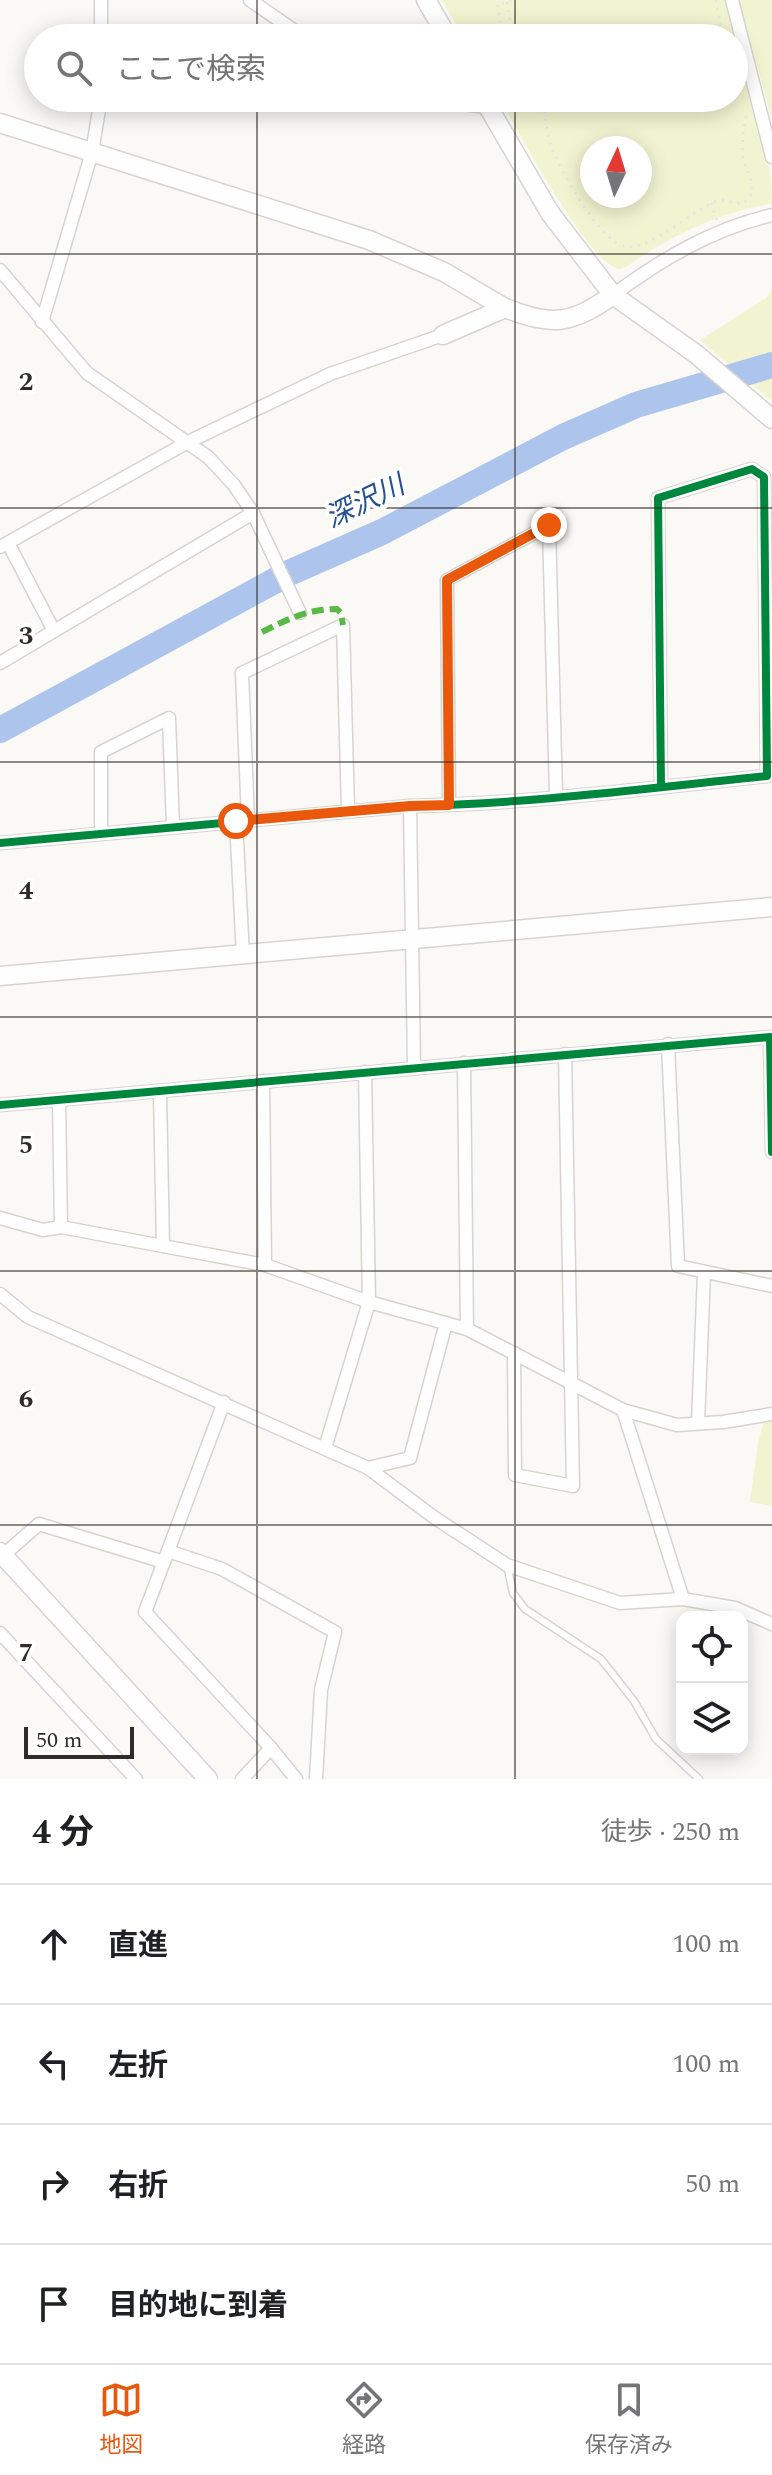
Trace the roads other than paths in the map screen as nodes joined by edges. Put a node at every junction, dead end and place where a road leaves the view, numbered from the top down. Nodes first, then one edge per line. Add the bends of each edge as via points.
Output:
1 (101, 0) edge
2 (250, 0) edge
3 (426, 0) edge
4 (732, 0) edge
5 (101, 24) edge
6 (285, 24) edge
7 (440, 24) edge
8 (738, 24) edge
9 (748, 63) edge
10 (99, 112) edge
11 (492, 112) edge
12 (1, 123) edge
13 (92, 152) junction
14 (772, 157) edge
15 (772, 215) edge
16 (0, 270) edge
17 (613, 295) junction
18 (505, 308) junction
19 (42, 322) junction
20 (443, 335) joint
21 (767, 414) edge
22 (188, 442) junction
23 (253, 513) junction
24 (4, 545) edge
25 (300, 613) dead end
26 (54, 631) junction
27 (0, 663) edge
28 (770, 693) edge
29 (661, 787) junction
30 (556, 796) junction
31 (449, 805) junction
32 (410, 806) junction
33 (348, 811) junction
34 (242, 820) junction
35 (173, 827) junction
36 (101, 833) junction
37 (0, 843) edge
38 (772, 907) edge
39 (413, 940) junction
40 (243, 956) junction
41 (0, 976) edge
42 (771, 1036) edge
43 (668, 1044) junction
44 (565, 1054) junction
45 (464, 1063) junction
46 (414, 1066) junction
47 (365, 1072) junction
48 (263, 1081) junction
49 (160, 1092) junction
50 (59, 1100) junction
51 (0, 1105) edge
52 (772, 1152) edge
53 (0, 1218) edge
54 (61, 1227) junction
55 (163, 1246) junction
56 (265, 1265) junction
57 (704, 1273) junction
58 (772, 1286) edge
59 (0, 1294) edge
60 (369, 1302) junction
61 (446, 1323) junction
62 (467, 1329) junction
63 (514, 1353) junction
64 (572, 1382) junction
65 (224, 1402) junction
66 (623, 1410) junction
67 (772, 1414) edge
68 (698, 1423) junction
69 (325, 1448) junction
70 (368, 1468) junction
71 (1, 1555) edge
72 (166, 1556) junction
73 (507, 1565) junction
74 (683, 1599) junction
75 (772, 1624) edge
76 (0, 1633) edge
77 (271, 1748) junction
78 (133, 1778) edge
79 (208, 1779) edge
80 (242, 1779) edge
81 (296, 1779) edge
82 (316, 1779) edge
83 (699, 1779) edge

1 - 5 street
2 - 6 street
3 - 7 street
4 - 8 street
9 - 14 street
10 - 13 street
11 - 17 street via 550,213
12 - 13 street
13 - 18 street via 369,240 444,272
13 - 19 street
15 - 17 street via 677,251
16 - 19 street
17 - 18 street via 569,319 526,316
17 - 21 street
18 - 20 street
19 - 22 street via 87,373
20 - 22 street via 330,374
22 - 23 street via 234,485
22 - 24 street
23 - 25 street
23 - 26 street
24 - 26 street
26 - 27 street
28 - 29 street via 767,776
28 - 29 street via 764,477 752,469 658,498
29 - 30 street
30 - 31 street
30 - 31 street via 549,525 447,580
31 - 32 street
32 - 33 street
32 - 39 street
33 - 34 street
33 - 34 street via 343,625 242,673
34 - 35 street
34 - 40 street
35 - 36 street
35 - 36 street via 169,718 101,752
36 - 37 street
38 - 39 street
39 - 40 street
39 - 46 street
40 - 41 street
42 - 43 street
42 - 52 street
43 - 44 street
43 - 57 street via 678,1266
44 - 45 street
44 - 64 street
45 - 46 street
45 - 62 street
46 - 47 street
47 - 48 street
47 - 60 street
48 - 49 street
48 - 56 street
49 - 50 street
49 - 55 street
50 - 51 street
50 - 54 street
53 - 54 street via 43,1230
54 - 55 street
55 - 56 street
56 - 60 street
57 - 58 street
57 - 68 street
59 - 65 street via 28,1317
60 - 61 street
60 - 69 street
61 - 62 street
61 - 70 street via 410,1458
62 - 63 street
63 - 64 street
63 - 64 street via 515,1475 573,1486
64 - 66 street
65 - 69 street
65 - 72 street
66 - 68 street via 677,1425
66 - 74 street
67 - 68 street
69 - 70 street
70 - 73 street
71 - 72 street via 39,1524
71 - 79 street
72 - 77 street via 145,1612
72 - 82 street via 222,1569 335,1632 321,1690
73 - 74 street via 620,1603
73 - 83 lane via 513,1593 525,1609 601,1659 656,1739
74 - 75 street via 735,1608
76 - 78 street
77 - 80 street
77 - 81 street

